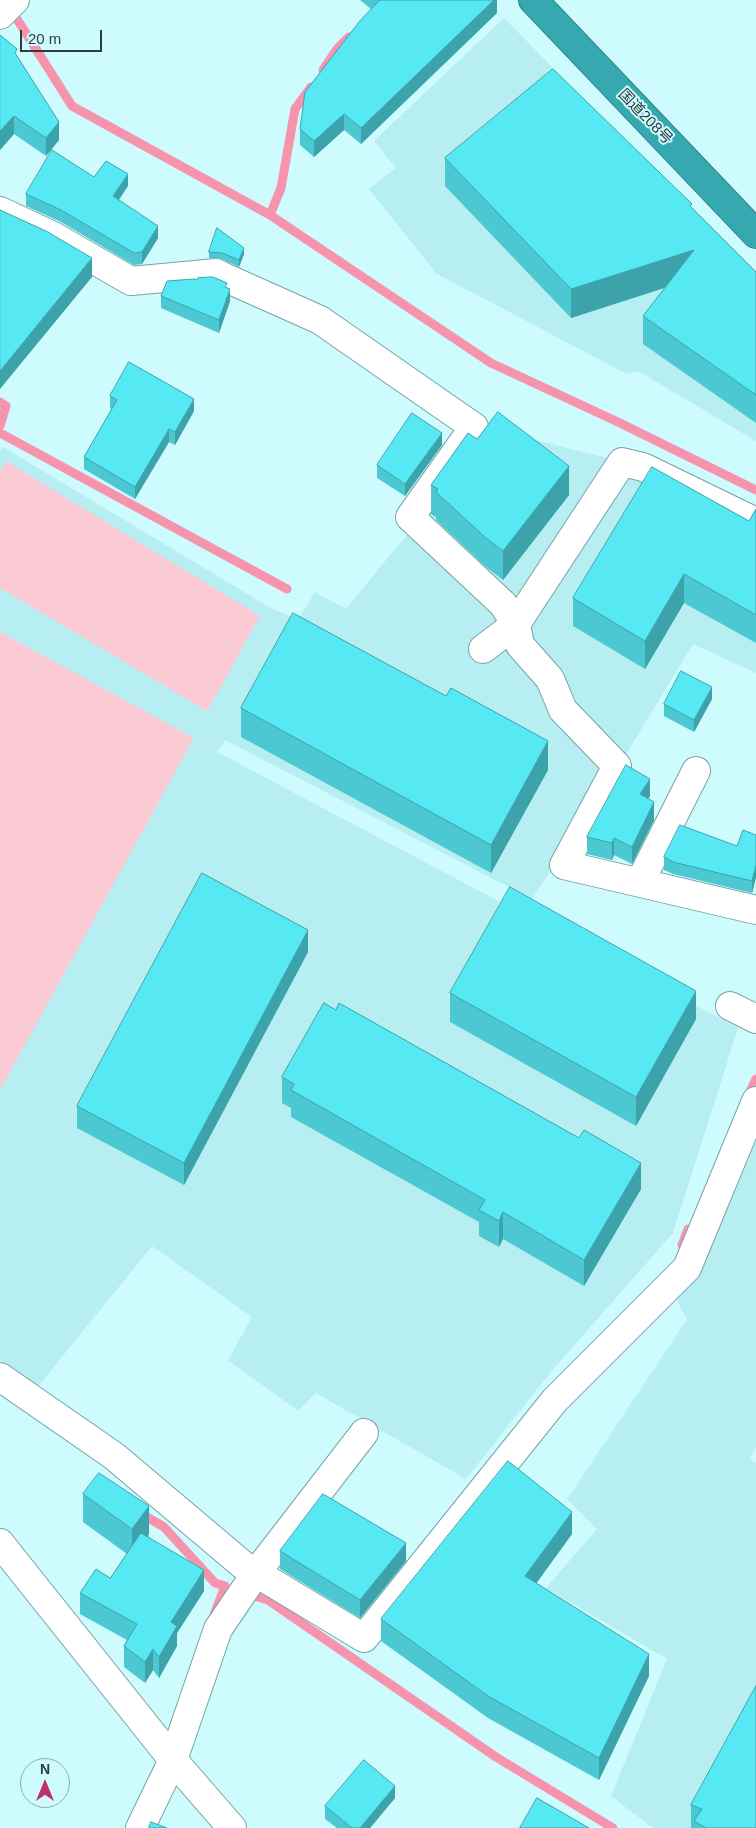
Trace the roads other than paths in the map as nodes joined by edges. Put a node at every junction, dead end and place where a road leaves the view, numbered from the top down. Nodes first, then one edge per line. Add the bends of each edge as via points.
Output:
1 (15, 0) edge
2 (533, 0) edge
3 (0, 15) edge
4 (0, 211) edge
5 (756, 234) edge
6 (756, 522) edge
7 (518, 635) junction
8 (483, 649) dead end
9 (696, 771) dead end
10 (640, 882) junction
11 (756, 910) edge
12 (730, 1006) dead end
13 (756, 1018) edge
14 (756, 1101) edge
15 (0, 1377) edge
16 (364, 1433) dead end
17 (0, 1543) edge
18 (256, 1572) junction
19 (173, 1760) junction
20 (140, 1828) edge
21 (232, 1828) edge

1 - 3 street
2 - 5 highway, 国道208号
4 - 7 street via 53,236 131,281 216,274 320,320 474,427 410,517 503,604
6 - 7 street via 643,467 622,462
7 - 8 street
7 - 10 street via 550,679 563,710 617,766 564,865
9 - 10 street
10 - 11 street
12 - 13 street
14 - 18 street via 687,1268 555,1400 364,1638
15 - 18 street via 114,1456 243,1565
16 - 18 street
17 - 19 street
18 - 19 street via 218,1630
19 - 20 street
19 - 21 street

